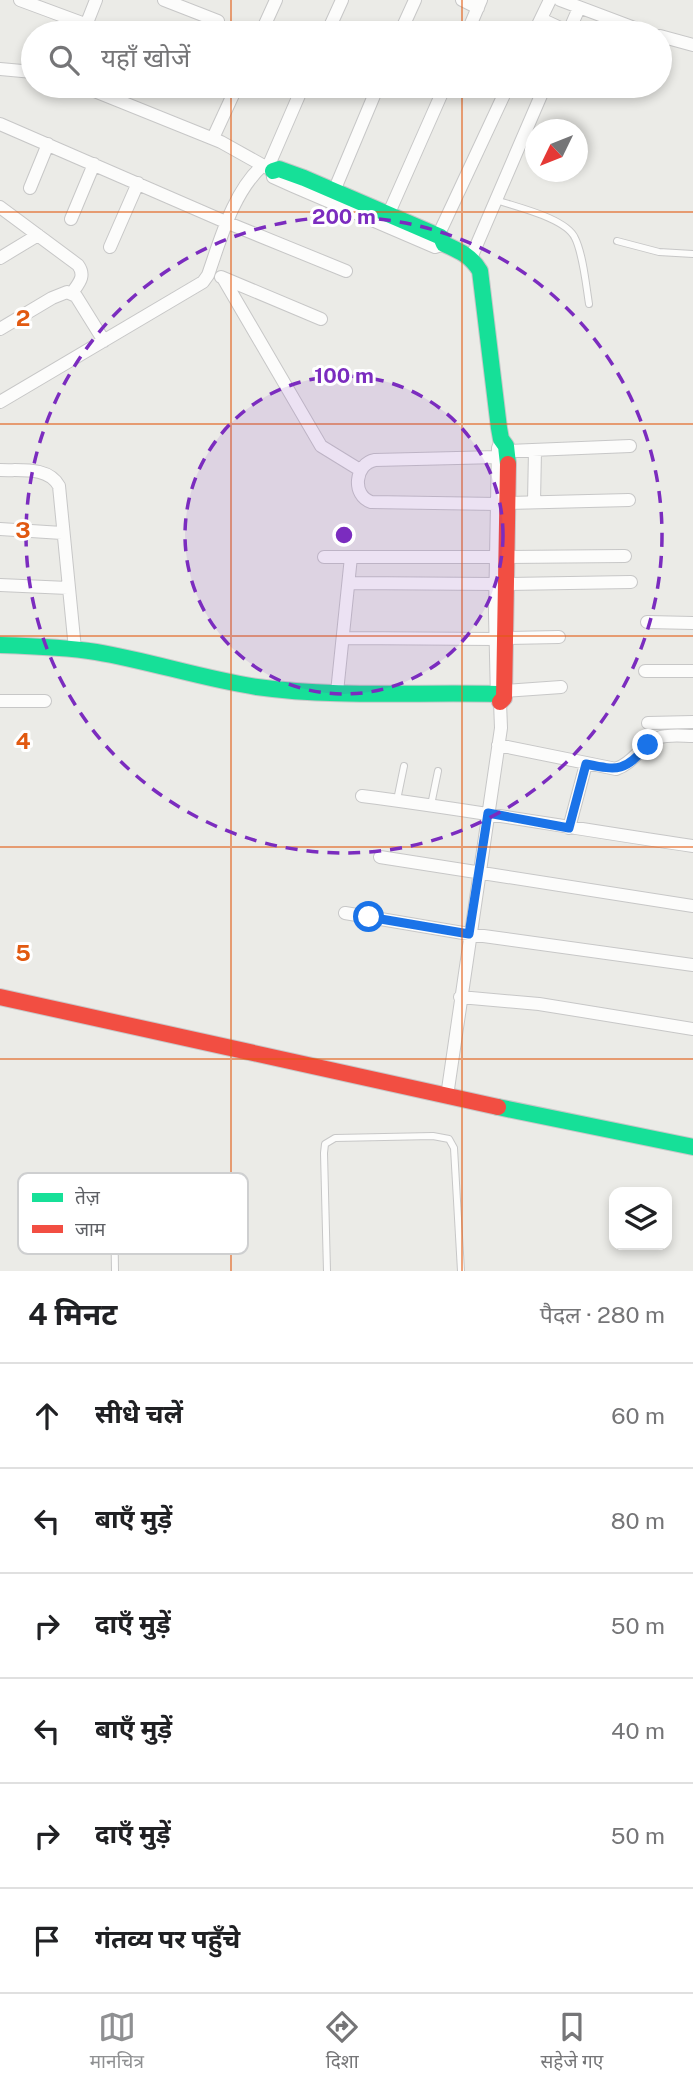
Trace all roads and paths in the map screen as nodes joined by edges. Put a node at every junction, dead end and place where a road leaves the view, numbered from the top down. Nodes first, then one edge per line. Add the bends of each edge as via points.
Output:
1 (20, 0) edge
2 (96, 0) edge
3 (164, 0) edge
4 (276, 0) edge
5 (342, 0) edge
6 (415, 0) edge
7 (462, 0) edge
8 (550, 0) edge
9 (560, 0) edge
10 (479, 4) edge
11 (579, 8) junction
12 (541, 19) joint
13 (67, 21) edge
14 (88, 21) edge
15 (218, 21) dead end
16 (266, 21) edge
17 (332, 21) edge
18 (405, 21) edge
19 (472, 21) edge
20 (545, 21) edge
21 (573, 21) edge
22 (615, 21) edge
23 (672, 39) edge
24 (693, 45) edge
25 (0, 69) edge
26 (21, 69) edge
27 (112, 98) edge
28 (231, 98) edge
29 (298, 98) edge
30 (373, 98) edge
31 (440, 98) edge
32 (503, 98) edge
33 (540, 98) edge
34 (0, 124) edge
35 (213, 138) junction
36 (48, 144) junction
37 (94, 164) junction
38 (268, 168) junction
39 (138, 183) junction
40 (30, 188) dead end
41 (334, 191) junction
42 (496, 200) junction
43 (0, 207) edge
44 (388, 215) junction
45 (71, 219) dead end
46 (228, 223) junction
47 (38, 235) junction
48 (441, 240) junction
49 (617, 241) dead end
50 (110, 247) dead end
51 (693, 254) edge
52 (0, 258) edge
53 (471, 258) junction
54 (346, 271) dead end
55 (209, 272) junction
56 (223, 278) junction
57 (72, 293) junction
58 (589, 304) dead end
59 (321, 319) dead end
60 (0, 329) edge
61 (104, 341) junction
62 (0, 402) edge
63 (630, 446) dead end
64 (502, 449) junction
65 (535, 450) junction
66 (0, 470) edge
67 (360, 470) junction
68 (629, 500) dead end
69 (534, 502) junction
70 (502, 503) junction
71 (0, 529) edge
72 (62, 533) junction
73 (351, 556) junction
74 (625, 556) dead end
75 (324, 557) dead end
76 (501, 557) junction
77 (631, 582) dead end
78 (349, 583) junction
79 (501, 584) junction
80 (0, 585) edge
81 (68, 588) junction
82 (647, 622) dead end
83 (693, 623) edge
84 (559, 637) dead end
85 (343, 638) junction
86 (500, 638) junction
87 (0, 645) edge
88 (75, 649) junction
89 (645, 671) dead end
90 (693, 671) edge
91 (561, 687) dead end
92 (337, 692) junction
93 (500, 696) junction
94 (0, 701) edge
95 (45, 701) dead end
96 (693, 722) edge
97 (648, 723) dead end
98 (693, 736) edge
99 (498, 745) junction
100 (586, 764) junction
101 (404, 766) dead end
102 (438, 771) dead end
103 (362, 796) dead end
104 (397, 800) junction
105 (431, 805) junction
106 (488, 813) junction
107 (569, 828) junction
108 (693, 846) edge
109 (380, 857) dead end
110 (479, 873) junction
111 (693, 906) edge
112 (345, 913) dead end
113 (469, 934) junction
114 (693, 965) edge
115 (0, 997) edge
116 (460, 997) junction
117 (693, 1029) edge
118 (447, 1096) junction
119 (693, 1147) edge
120 (327, 1271) edge
121 (461, 1271) edge

1 - 13 street
2 - 14 street
3 - 15 street
4 - 16 street
5 - 17 street
6 - 18 street
7 - 10 street
8 - 12 street
9 - 11 street
10 - 19 street
11 - 21 street
11 - 22 street
12 - 20 street
23 - 24 street
25 - 26 street
27 - 35 street
28 - 35 street
29 - 38 street
30 - 41 street
31 - 44 street
32 - 48 street
33 - 42 street
34 - 36 street
35 - 38 street
36 - 37 street
36 - 40 street
37 - 39 street
37 - 45 street
38 - 41 street
38 - 46 street via 244,187
38 - 48 street via 273,177 293,187 436,247
39 - 46 street
39 - 50 street
41 - 44 street
42 - 53 street
42 - 58 lane via 555,220 572,233
43 - 47 street
44 - 48 street
46 - 54 street
46 - 55 street
47 - 52 street
47 - 57 street via 81,269 82,278
48 - 53 street
49 - 51 lane via 659,252
53 - 64 street via 483,285
55 - 56 street
55 - 61 street via 199,284
56 - 59 street
56 - 67 street via 321,446
57 - 60 street via 61,293
57 - 61 street
61 - 62 street
63 - 65 street
64 - 65 street
64 - 67 street via 381,459 369,461
64 - 70 street
65 - 69 street
66 - 72 street via 51,475 59,486
67 - 70 street via 360,495 371,502
68 - 69 street
69 - 70 street
70 - 76 street
71 - 72 street
72 - 81 street
73 - 75 street
73 - 76 street
73 - 78 street
74 - 76 street
76 - 79 street
77 - 79 street
78 - 79 street
78 - 85 street
79 - 86 street
80 - 81 street
81 - 88 street
82 - 83 street
84 - 86 street
85 - 86 street
85 - 92 street
86 - 93 street
87 - 88 street
88 - 92 street via 257,687
89 - 90 street
91 - 93 street
92 - 93 street
93 - 99 street
94 - 95 street
96 - 97 street
98 - 100 street via 655,740 631,762 615,769
99 - 100 street
99 - 106 street
100 - 107 street
101 - 104 lane
102 - 105 lane
103 - 104 street
104 - 105 street
105 - 106 street
106 - 107 street
106 - 110 street
107 - 108 street
109 - 110 street
110 - 111 street
110 - 113 street
112 - 113 street
113 - 114 street
113 - 116 street
115 - 118 street
116 - 117 street via 539,1004
116 - 118 street
118 - 119 street
120 - 121 lane via 325,1144 335,1138 433,1136 449,1139 454,1147

